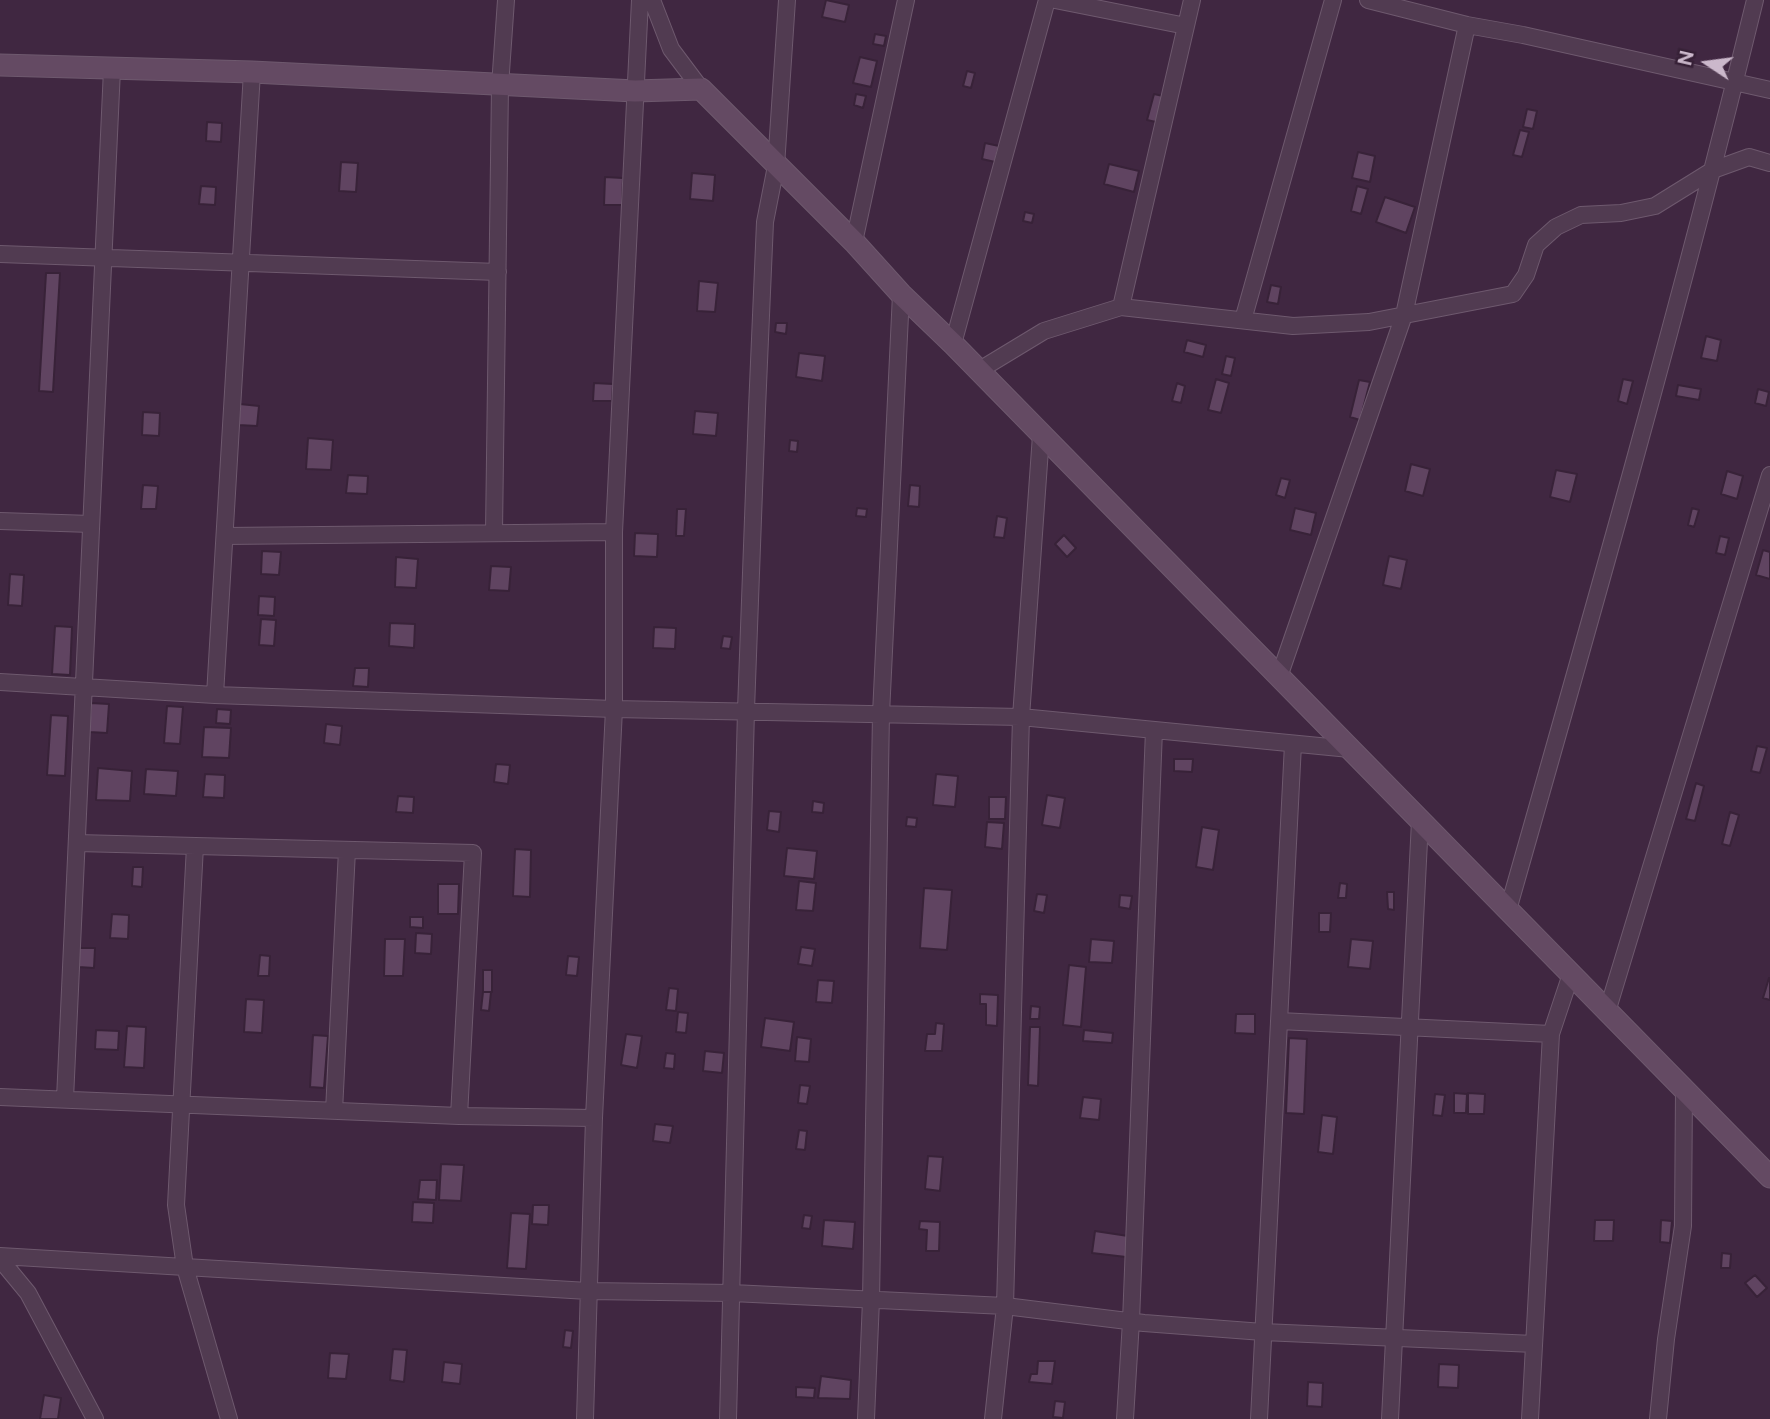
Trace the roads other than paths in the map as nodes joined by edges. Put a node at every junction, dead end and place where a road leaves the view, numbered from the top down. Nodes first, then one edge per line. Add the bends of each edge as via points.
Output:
1 (506, 0) edge
2 (640, 0) edge
3 (652, 0) edge
4 (787, 0) edge
5 (906, 0) edge
6 (1047, 0) edge
7 (1055, 0) edge
8 (1192, 0) edge
9 (1333, 0) edge
10 (1368, 0) edge
11 (1755, 0) edge
12 (1467, 25) junction
13 (1186, 26) junction
14 (0, 65) edge
15 (112, 69) junction
16 (253, 72) junction
17 (1735, 81) junction
18 (500, 86) junction
19 (701, 89) junction
20 (1770, 90) edge
21 (635, 91) junction
22 (1770, 163) edge
23 (776, 166) junction
24 (1713, 170) junction
25 (854, 242) junction
26 (0, 254) edge
27 (103, 258) junction
28 (242, 263) junction
29 (498, 272) junction
30 (901, 294) junction
31 (1121, 307) junction
32 (1404, 315) junction
33 (1243, 320) junction
34 (953, 344) junction
35 (978, 371) junction
36 (1041, 435) junction
37 (1770, 475) edge
38 (0, 521) edge
39 (91, 524) junction
40 (494, 532) junction
41 (614, 532) junction
42 (225, 536) junction
43 (1279, 677) junction
44 (0, 682) edge
45 (84, 689) junction
46 (215, 695) junction
47 (614, 709) junction
48 (746, 710) junction
49 (881, 714) junction
50 (1021, 717) junction
51 (1154, 730) junction
52 (1293, 744) junction
53 (1350, 749) junction
54 (1420, 821) junction
55 (77, 843) junction
56 (195, 846) junction
57 (347, 850) junction
58 (1508, 910) junction
59 (1571, 974) junction
60 (1607, 1012) junction
61 (1279, 1021) junction
62 (1408, 1027) junction
63 (1552, 1034) junction
64 (1684, 1090) junction
65 (0, 1097) edge
66 (65, 1099) junction
67 (180, 1104) junction
68 (334, 1111) junction
69 (458, 1116) junction
70 (594, 1118) junction
71 (1770, 1177) edge
72 (0, 1257) edge
73 (185, 1267) junction
74 (589, 1291) junction
75 (732, 1293) junction
76 (871, 1300) junction
77 (1004, 1306) junction
78 (1131, 1321) junction
79 (1263, 1332) junction
80 (1393, 1338) junction
81 (1534, 1344) junction
82 (95, 1419) edge
83 (229, 1419) edge
84 (585, 1419) edge
85 (728, 1419) edge
86 (866, 1419) edge
87 (993, 1419) edge
88 (1125, 1419) edge
89 (1259, 1419) edge
90 (1390, 1419) edge
91 (1530, 1419) edge
92 (1658, 1419) edge

1 - 18 street
2 - 21 street
3 - 19 street via 671,50
4 - 23 street
5 - 25 street
6 - 34 street
7 - 13 street
8 - 13 street
9 - 33 street
10 - 12 street
11 - 17 street
12 - 17 street
12 - 32 street
13 - 31 street
14 - 15 street
15 - 16 street
15 - 27 street
16 - 18 street
16 - 28 street
17 - 20 street
17 - 24 street
18 - 21 street
18 - 29 street
19 - 21 street
19 - 23 street
21 - 41 street
22 - 24 street via 1749,157
23 - 25 street
23 - 48 street via 765,222
24 - 32 street via 1655,206 1581,215 1556,227 1536,245 1526,275 1513,294
24 - 58 street
25 - 30 street
26 - 27 street
27 - 28 street
27 - 39 street
28 - 29 street
28 - 42 street
29 - 40 street
30 - 34 street
30 - 49 street
31 - 33 street
31 - 35 street via 1044,331
32 - 33 street via 1369,322 1293,326
32 - 43 street
34 - 35 street
35 - 36 street
36 - 43 street
36 - 50 street
37 - 60 street
38 - 39 street
39 - 45 street
40 - 41 street
40 - 42 street
41 - 47 street
42 - 46 street
43 - 53 street
44 - 45 street
45 - 46 street
45 - 55 street
46 - 47 street
47 - 48 street
47 - 70 street
48 - 49 street
48 - 75 street
49 - 50 street
49 - 76 street
50 - 51 street
50 - 77 street
51 - 52 street
51 - 78 street
52 - 53 street
52 - 61 street
53 - 54 street
54 - 58 street
54 - 62 street
55 - 56 street
55 - 66 street
56 - 57 street
56 - 67 street
57 - 68 street
57 - 69 street via 473,853
58 - 59 street
59 - 60 street
59 - 63 street
60 - 64 street
61 - 62 street
61 - 79 street
62 - 63 street
62 - 80 street
63 - 81 street
64 - 71 street
64 - 92 street via 1683,1226
65 - 66 street
66 - 67 street
67 - 68 street
67 - 73 street via 176,1205
68 - 69 street
69 - 70 street
70 - 74 street
72 - 73 street
72 - 82 street via 28,1293
73 - 74 street
73 - 83 street
74 - 75 street
74 - 84 street
75 - 76 street
75 - 85 street
76 - 77 street
76 - 86 street
77 - 78 street
77 - 87 street
78 - 79 street
78 - 88 street
79 - 80 street
79 - 89 street
80 - 81 street
80 - 90 street
81 - 91 street

